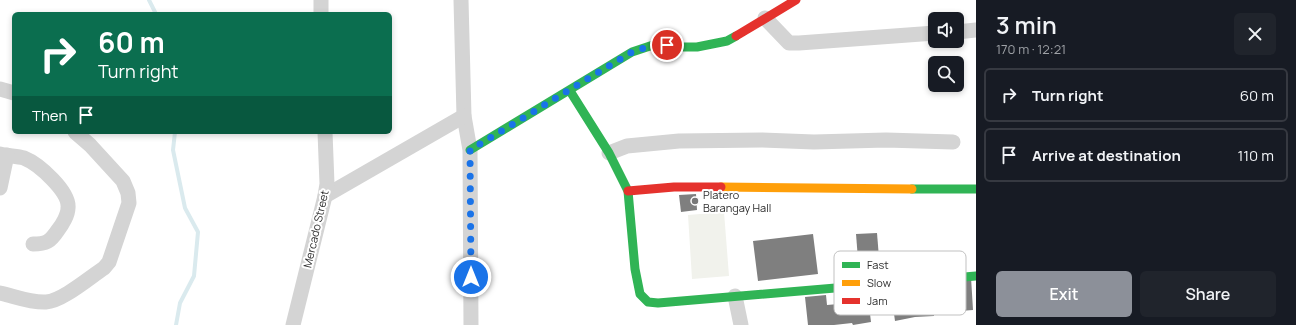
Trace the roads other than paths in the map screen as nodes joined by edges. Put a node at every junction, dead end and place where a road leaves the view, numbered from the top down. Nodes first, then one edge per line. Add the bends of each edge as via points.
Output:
1 (321, 0) edge
2 (461, 0) edge
3 (796, 0) edge
4 (321, 12) edge
5 (764, 18) junction
6 (976, 30) edge
7 (964, 31) edge
8 (928, 34) edge
9 (0, 89) edge
10 (570, 91) junction
11 (12, 92) edge
12 (464, 116) junction
13 (76, 134) edge
14 (325, 134) edge
15 (952, 142) dead end
16 (470, 150) junction
17 (609, 153) junction
18 (4, 155) edge
19 (0, 188) edge
20 (976, 190) edge
21 (628, 191) junction
22 (325, 196) junction
23 (32, 244) dead end
24 (976, 276) edge
25 (966, 277) edge
26 (834, 288) edge
27 (0, 293) edge
28 (735, 296) junction
29 (294, 325) edge
30 (472, 325) edge
31 (741, 325) edge

1 - 4 street
2 - 12 street
3 - 5 street
5 - 8 street via 789,42 799,43
5 - 10 street via 727,41 697,47 656,44 632,52
6 - 7 street
9 - 11 street
10 - 16 street
10 - 17 street
12 - 16 street
12 - 22 street
13 - 27 street via 123,181 128,193 129,202 109,262 59,298 46,302
14 - 22 street, Mercado Street
15 - 17 street via 679,141 627,146
16 - 30 street
17 - 21 street
18 - 19 street
18 - 23 street via 24,158 33,163 58,185 67,200 68,208 53,238 43,244
20 - 21 street via 674,187
21 - 28 street via 635,268 640,294 648,302
22 - 29 street, Mercado Street
24 - 25 street
26 - 28 street
28 - 31 street

